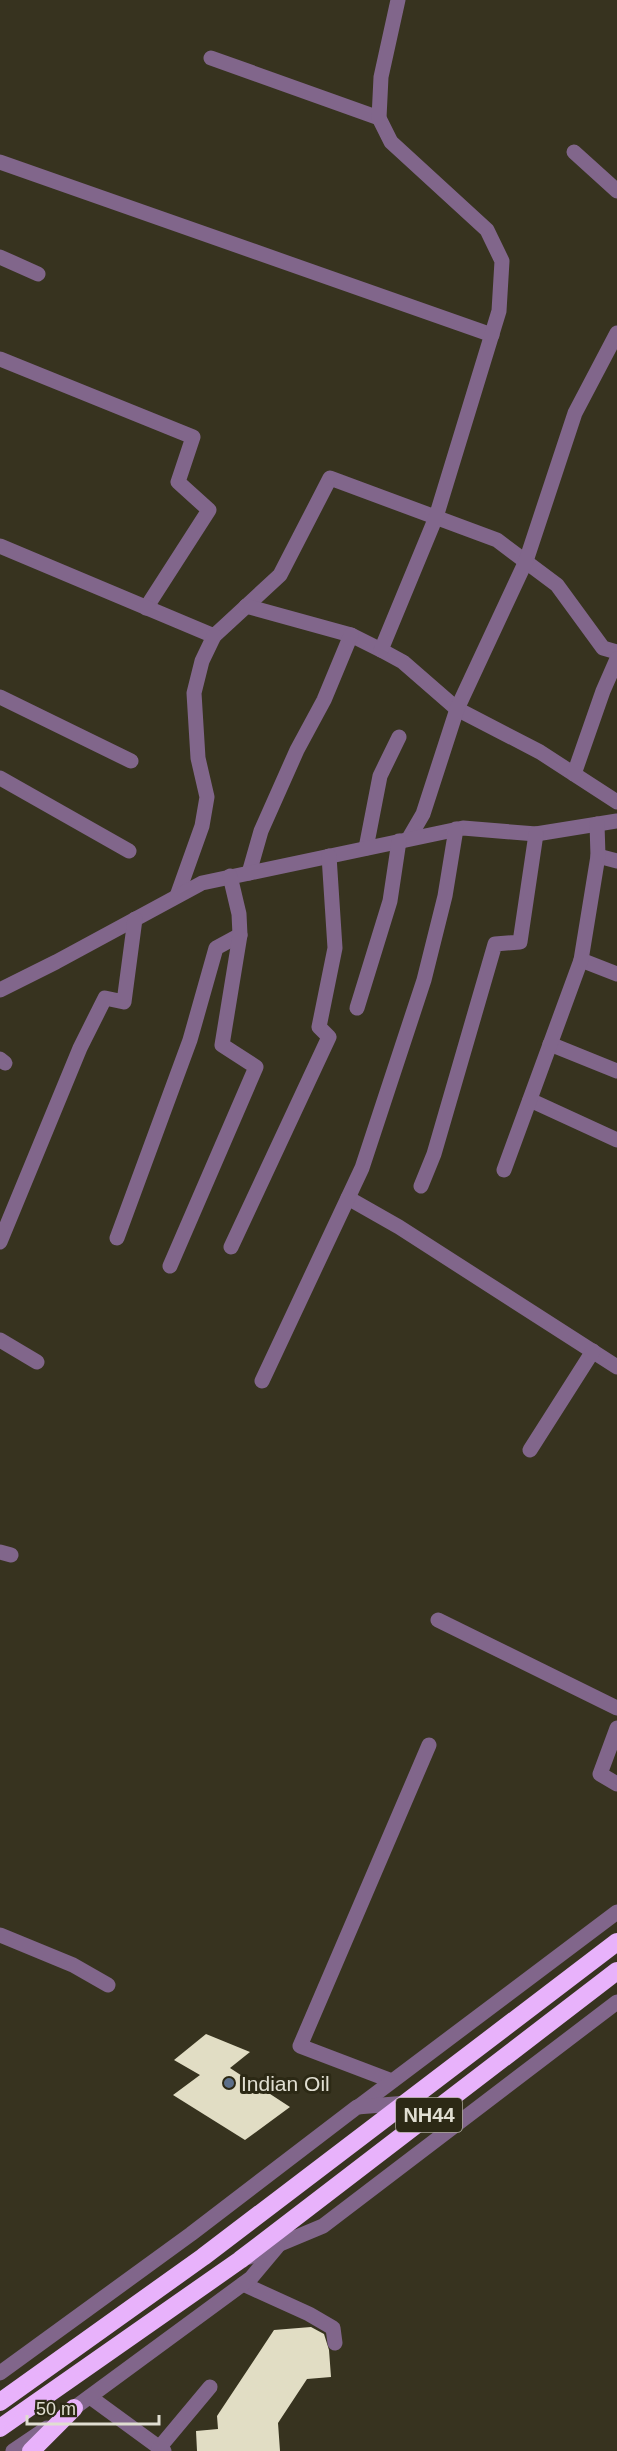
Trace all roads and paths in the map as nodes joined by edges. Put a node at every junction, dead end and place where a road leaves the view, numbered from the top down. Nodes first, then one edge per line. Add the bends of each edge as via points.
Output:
1 (398, 0) edge
2 (211, 58) dead end
3 (379, 118) junction
4 (574, 152) dead end
5 (0, 162) edge
6 (617, 191) edge
7 (0, 256) edge
8 (38, 274) dead end
9 (617, 333) edge
10 (492, 335) junction
11 (0, 359) edge
12 (436, 517) junction
13 (0, 546) edge
14 (526, 561) junction
15 (246, 606) junction
16 (146, 608) junction
17 (351, 634) junction
18 (214, 636) junction
19 (381, 650) junction
20 (617, 652) edge
21 (617, 659) edge
22 (0, 697) edge
23 (457, 709) junction
24 (399, 737) dead end
25 (131, 761) dead end
26 (574, 774) junction
27 (0, 778) edge
28 (617, 802) edge
29 (617, 821) edge
30 (597, 824) junction
31 (456, 829) junction
32 (536, 834) junction
33 (404, 840) junction
34 (366, 848) junction
35 (129, 851) dead end
36 (329, 856) junction
37 (598, 856) junction
38 (617, 861) edge
39 (249, 873) junction
40 (231, 876) junction
41 (177, 896) junction
42 (135, 919) junction
43 (240, 935) junction
44 (581, 960) junction
45 (617, 974) edge
46 (0, 990) edge
47 (357, 1008) dead end
48 (550, 1044) junction
49 (617, 1071) edge
50 (530, 1100) junction
51 (617, 1140) edge
52 (504, 1170) dead end
53 (421, 1186) dead end
54 (348, 1198) junction
55 (4, 1219) edge
56 (117, 1238) dead end
57 (0, 1242) edge
58 (231, 1247) dead end
59 (170, 1266) dead end
60 (0, 1340) edge
61 (593, 1352) junction
62 (37, 1362) dead end
63 (617, 1367) edge
64 (262, 1381) dead end
65 (530, 1450) dead end
66 (438, 1620) dead end
67 (617, 1708) edge
68 (617, 1728) edge
69 (429, 1744) dead end
70 (617, 1784) edge
71 (617, 1912) edge
72 (0, 1935) edge
73 (617, 1942) edge
74 (617, 1971) edge
75 (108, 1985) dead end
76 (617, 2002) edge
77 (397, 2078) junction
78 (408, 2103) junction
79 (383, 2105) junction
80 (357, 2108) junction
81 (364, 2135) junction
82 (309, 2207) junction
83 (323, 2226) junction
84 (278, 2246) junction
85 (240, 2260) junction
86 (247, 2281) junction
87 (335, 2343) dead end
88 (0, 2373) edge
89 (210, 2387) dead end
90 (90, 2397) junction
91 (0, 2402) edge
92 (74, 2408) junction
93 (0, 2428) edge
94 (162, 2449) edge
95 (13, 2451) edge
96 (31, 2451) edge

1 - 3 street via 381,77
2 - 3 street
3 - 10 street via 391,142 487,230 502,261 499,311
4 - 6 street
5 - 10 street
7 - 8 street
9 - 14 street via 575,413
10 - 12 street
11 - 16 street via 193,437 178,482 209,510
12 - 14 street via 498,540
12 - 15 street via 330,478 280,575
12 - 19 street
13 - 16 street
14 - 20 street via 557,585 603,648
14 - 23 street
15 - 17 street
15 - 18 street
16 - 18 street
17 - 19 street
17 - 39 street via 261,831
18 - 41 street via 201,661 194,693 198,758 207,797 202,826
19 - 23 street via 403,662
21 - 26 street
22 - 25 street
23 - 26 street
23 - 33 street via 423,814
24 - 34 street via 380,776
26 - 28 street
27 - 35 street
29 - 30 street
30 - 32 street
30 - 37 street
31 - 32 street
31 - 33 street
31 - 54 street via 445,896 424,980 362,1168
32 - 53 street via 520,942 495,944 434,1154
33 - 34 street
33 - 47 street
34 - 36 street
36 - 39 street
36 - 58 street via 335,948 319,1028 329,1037
37 - 38 street
37 - 44 street
39 - 40 street
40 - 41 street via 202,883
40 - 43 street
41 - 42 street
42 - 46 street
42 - 55 street via 124,1002 105,998
43 - 56 street via 216,948 190,1040
43 - 59 street via 222,1045 256,1067
44 - 45 street
44 - 48 street
48 - 49 street
48 - 50 street
50 - 51 street
50 - 52 street
54 - 61 street
54 - 64 street
55 - 57 street
60 - 62 street
61 - 63 street
61 - 65 street
66 - 67 street
68 - 70 street via 600,1774
69 - 77 street via 300,2046
71 - 77 street
72 - 75 street via 73,1965
73 - 78 highway, NH44
74 - 82 highway, NH44
76 - 83 street
77 - 79 street
77 - 80 street
78 - 79 street
78 - 81 highway, NH44
79 - 80 street
79 - 81 street
80 - 88 street
81 - 91 highway, NH44 via 203,2257
82 - 84 street
82 - 85 highway, NH44
83 - 84 street
83 - 86 street
84 - 85 street
84 - 86 street
85 - 93 highway, NH44
86 - 87 street via 333,2328
86 - 90 street
89 - 94 street
90 - 92 street
90 - 94 street
92 - 95 street
92 - 96 highway

